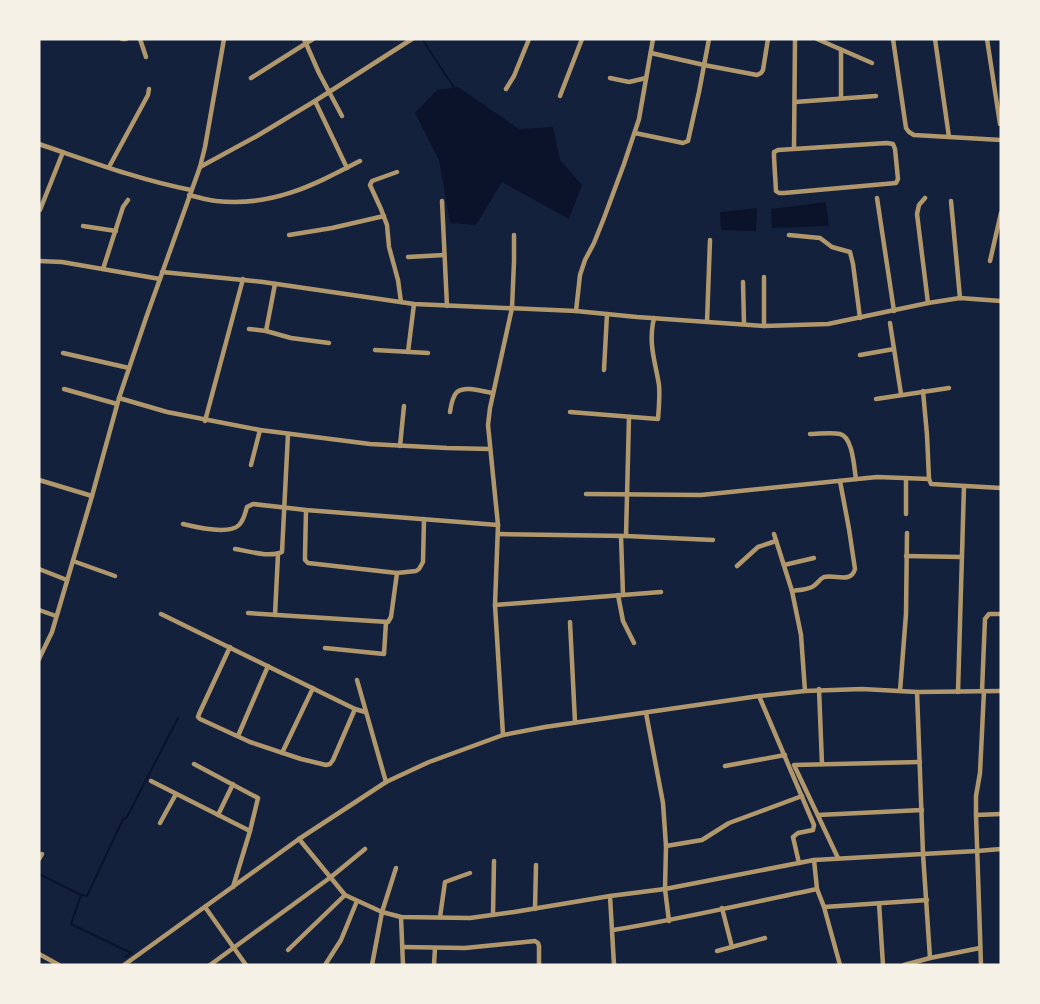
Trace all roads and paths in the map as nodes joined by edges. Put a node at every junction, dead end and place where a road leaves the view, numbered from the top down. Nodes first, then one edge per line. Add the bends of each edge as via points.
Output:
1 (122, 39) edge
2 (126, 39) edge
3 (140, 39) edge
4 (224, 39) edge
5 (313, 39) edge
6 (412, 39) edge
7 (529, 39) edge
8 (582, 39) edge
9 (653, 39) edge
10 (709, 39) edge
11 (768, 39) edge
12 (795, 39) edge
13 (817, 39) edge
14 (893, 39) edge
15 (935, 39) edge
16 (987, 39) edge
17 (305, 41) edge
18 (841, 50) junction
19 (651, 53) junction
20 (146, 57) dead end
21 (872, 63) dead end
22 (704, 65) junction
23 (251, 78) dead end
24 (610, 78) dead end
25 (646, 78) junction
26 (149, 89) dead end
27 (506, 89) dead end
28 (330, 92) junction
29 (560, 96) dead end
30 (876, 96) dead end
31 (841, 98) junction
32 (315, 101) junction
33 (795, 102) junction
34 (342, 117) dead end
35 (1000, 124) edge
36 (635, 133) junction
37 (949, 137) junction
38 (1001, 140) edge
39 (39, 144) edge
40 (794, 148) junction
41 (63, 152) junction
42 (360, 161) dead end
43 (109, 168) junction
44 (200, 168) junction
45 (347, 168) junction
46 (397, 172) dead end
47 (190, 193) junction
48 (877, 198) dead end
49 (925, 198) dead end
50 (128, 200) dead end
51 (442, 201) dead end
52 (951, 201) dead end
53 (40, 210) edge
54 (1001, 213) edge
55 (384, 216) junction
56 (1000, 221) edge
57 (83, 226) dead end
58 (116, 231) junction
59 (289, 235) dead end
60 (514, 235) dead end
61 (789, 235) dead end
62 (710, 240) dead end
63 (444, 255) junction
64 (408, 257) dead end
65 (39, 261) edge
66 (990, 261) dead end
67 (103, 269) junction
68 (162, 272) junction
69 (764, 277) dead end
70 (160, 279) junction
71 (243, 279) junction
72 (743, 282) dead end
73 (276, 284) junction
74 (960, 298) junction
75 (1001, 301) edge
76 (401, 303) junction
77 (928, 303) junction
78 (414, 304) junction
79 (447, 306) junction
80 (512, 308) junction
81 (576, 311) junction
82 (894, 311) junction
83 (607, 314) junction
84 (654, 318) junction
85 (860, 318) junction
86 (707, 322) junction
87 (890, 323) dead end
88 (744, 324) junction
89 (764, 326) junction
90 (249, 329) dead end
91 (266, 331) junction
92 (329, 343) dead end
93 (894, 349) junction
94 (375, 350) dead end
95 (408, 352) junction
96 (63, 353) dead end
97 (428, 353) dead end
98 (860, 355) dead end
99 (129, 368) junction
100 (604, 369) dead end
101 (64, 388) dead end
102 (949, 388) dead end
103 (923, 391) junction
104 (493, 393) junction
105 (901, 394) junction
106 (119, 398) junction
107 (876, 399) dead end
108 (117, 404) junction
109 (404, 406) dead end
110 (450, 412) dead end
111 (570, 412) dead end
112 (629, 417) junction
113 (205, 420) junction
114 (261, 430) junction
115 (288, 434) junction
116 (810, 434) dead end
117 (400, 446) junction
118 (490, 449) junction
119 (251, 465) dead end
120 (906, 478) junction
121 (856, 479) junction
122 (929, 479) junction
123 (39, 480) edge
124 (840, 481) junction
125 (964, 486) junction
126 (1001, 488) edge
127 (586, 494) dead end
128 (627, 494) junction
129 (93, 496) junction
130 (284, 508) junction
131 (306, 510) junction
132 (906, 514) dead end
133 (424, 519) junction
134 (183, 524) dead end
135 (498, 525) junction
136 (907, 533) dead end
137 (498, 534) junction
138 (774, 534) dead end
139 (624, 536) junction
140 (713, 540) dead end
141 (776, 541) junction
142 (235, 549) dead end
143 (278, 554) junction
144 (906, 556) junction
145 (962, 557) junction
146 (814, 558) dead end
147 (73, 561) junction
148 (784, 565) junction
149 (737, 567) dead end
150 (39, 569) edge
151 (398, 573) junction
152 (115, 576) dead end
153 (67, 580) junction
154 (792, 591) junction
155 (661, 592) dead end
156 (621, 595) junction
157 (495, 605) junction
158 (39, 610) edge
159 (248, 613) dead end
160 (160, 614) dead end
161 (1001, 614) edge
162 (275, 615) junction
163 (56, 616) junction
164 (386, 622) junction
165 (570, 622) dead end
166 (633, 643) dead end
167 (230, 648) junction
168 (325, 648) dead end
169 (39, 659) edge
170 (268, 666) junction
171 (357, 680) dead end
172 (313, 688) junction
173 (819, 689) junction
174 (805, 690) junction
175 (900, 691) junction
176 (917, 692) junction
177 (958, 692) junction
178 (983, 692) junction
179 (1001, 692) edge
180 (759, 696) junction
181 (355, 709) junction
182 (365, 712) junction
183 (646, 713) junction
184 (575, 722) junction
185 (503, 735) junction
186 (238, 736) junction
187 (282, 753) junction
188 (785, 754) junction
189 (920, 762) junction
190 (194, 764) dead end
191 (822, 764) junction
192 (725, 766) dead end
193 (150, 781) dead end
194 (386, 782) junction
195 (233, 784) junction
196 (176, 794) junction
197 (802, 796) junction
198 (922, 810) junction
199 (218, 814) junction
200 (976, 814) junction
201 (1001, 814) edge
202 (818, 815) junction
203 (160, 823) dead end
204 (250, 831) junction
205 (299, 839) junction
206 (666, 846) junction
207 (365, 849) dead end
208 (1001, 849) edge
209 (977, 851) junction
210 (923, 854) junction
211 (838, 858) junction
212 (814, 860) junction
213 (494, 861) dead end
214 (799, 863) junction
215 (536, 865) dead end
216 (396, 868) dead end
217 (470, 873) dead end
218 (331, 877) junction
219 (232, 887) junction
220 (666, 889) junction
221 (817, 889) junction
222 (345, 895) junction
223 (610, 896) junction
224 (357, 900) junction
225 (927, 900) junction
226 (879, 903) junction
227 (205, 907) junction
228 (824, 907) junction
229 (722, 908) junction
230 (535, 909) junction
231 (382, 912) junction
232 (493, 915) junction
233 (401, 917) junction
234 (440, 918) junction
235 (669, 921) junction
236 (613, 930) junction
237 (765, 938) dead end
238 (402, 947) junction
239 (732, 947) junction
240 (234, 948) junction
241 (435, 948) junction
242 (980, 948) junction
243 (288, 950) dead end
244 (717, 951) dead end
245 (39, 954) edge
246 (930, 958) junction
247 (124, 964) edge
248 (59, 965) edge
249 (210, 965) edge
250 (246, 965) edge
251 (325, 965) edge
252 (372, 965) edge
253 (404, 965) edge
254 (434, 965) edge
255 (539, 965) edge
256 (614, 965) edge
257 (840, 965) edge
258 (884, 965) edge
259 (906, 965) edge
260 (981, 965) edge

1 - 2 street
3 - 20 street
4 - 44 street
5 - 17 street
6 - 28 street
7 - 27 street
8 - 29 street
9 - 19 street
10 - 22 street
11 - 22 street via 759,75
12 - 33 street
13 - 18 street
14 - 37 street via 907,130 914,135
15 - 37 street
16 - 35 street
17 - 23 street
17 - 28 street
18 - 21 street
18 - 31 street
19 - 22 street
19 - 25 street
22 - 36 street via 688,141
24 - 25 street via 629,82
25 - 36 street
26 - 43 street
28 - 32 street
28 - 34 street
30 - 31 street
31 - 33 street
32 - 44 street
32 - 45 street
33 - 40 street
36 - 81 street via 580,275
37 - 38 street
39 - 41 street
40 - 40 street via 891,143 895,148 898,180 779,193 774,152
41 - 43 street
41 - 53 street
42 - 45 street
43 - 47 street
44 - 47 street
45 - 47 street via 290,194 258,201 214,201
46 - 55 street via 370,183
47 - 68 street
48 - 82 street
49 - 77 street via 917,214
50 - 58 street
51 - 63 street
52 - 74 street
54 - 56 street
55 - 59 street
55 - 76 street
56 - 66 street
57 - 58 street
58 - 67 street
60 - 80 street
61 - 85 street via 820,238 832,247 850,252
62 - 86 street
63 - 64 street
63 - 79 street
65 - 67 street
67 - 70 street
68 - 70 street
68 - 71 street
69 - 89 street
70 - 99 street
71 - 73 street
71 - 113 street
72 - 88 street
73 - 76 street
73 - 91 street
74 - 75 street
74 - 77 street
76 - 78 street
77 - 82 street
78 - 79 street
78 - 95 street
79 - 80 street
80 - 81 street
80 - 104 street
81 - 83 street
82 - 85 street
83 - 84 street
83 - 100 street
84 - 86 street
84 - 112 street via 651,338 659,386 658,419
85 - 89 street via 828,324
86 - 88 street
87 - 93 street
88 - 89 street
90 - 91 street
91 - 92 street
93 - 98 street
93 - 105 street
94 - 95 street
95 - 97 street
96 - 99 street
99 - 106 street
101 - 108 street
102 - 103 street
103 - 105 street
103 - 122 street
104 - 110 street via 461,390 455,395
104 - 118 street via 488,425
105 - 107 street
106 - 108 street
106 - 113 street
108 - 129 street
109 - 117 street
111 - 112 street
112 - 128 street
113 - 114 street
114 - 115 street
114 - 119 street
115 - 117 street
115 - 130 street
116 - 121 street via 846,437
117 - 118 street
118 - 135 street
120 - 121 street
120 - 122 street
120 - 132 street
121 - 124 street
122 - 125 street via 933,485
123 - 129 street
124 - 128 street via 701,495
124 - 154 street via 854,573 824,578 813,587
125 - 126 street
125 - 145 street
127 - 128 street
128 - 139 street
129 - 147 street
130 - 131 street
130 - 134 street via 250,505 240,523 229,529
130 - 143 street via 282,551
131 - 133 street
131 - 151 street via 304,555 308,563
133 - 135 street
133 - 151 street via 422,565 416,571
135 - 137 street
136 - 144 street
137 - 139 street
137 - 157 street
138 - 141 street
139 - 140 street
139 - 156 street
141 - 148 street
141 - 149 street via 758,547
142 - 143 street
143 - 162 street
144 - 145 street
144 - 175 street
145 - 177 street
146 - 148 street
147 - 152 street
147 - 153 street
148 - 154 street
150 - 153 street
151 - 164 street via 391,617
153 - 163 street
154 - 174 street via 802,644
155 - 156 street
156 - 157 street
156 - 166 street via 623,621
157 - 185 street
158 - 163 street
159 - 162 street
160 - 167 street
161 - 178 street via 989,614 985,619
162 - 164 street
163 - 169 street
164 - 168 street via 384,654
165 - 184 street
167 - 170 street
167 - 186 street via 198,717
170 - 172 street
170 - 186 street
171 - 182 street
172 - 181 street
172 - 187 street
173 - 174 street
173 - 175 street
173 - 191 street
174 - 180 street
175 - 176 street
176 - 177 street
176 - 189 street
177 - 178 street
178 - 179 street
178 - 200 street
180 - 183 street
180 - 188 street
181 - 182 street
181 - 187 street via 328,765
182 - 194 street
183 - 184 street
183 - 206 street via 662,792
184 - 185 street
185 - 194 street
186 - 187 street
188 - 192 street
188 - 197 street
189 - 191 street
189 - 198 street
190 - 195 street
191 - 202 street via 794,765
193 - 196 street
194 - 205 street
195 - 199 street
195 - 204 street via 258,798
196 - 199 street
196 - 203 street
197 - 206 street via 729,823 702,840
197 - 214 street via 814,825 813,830 793,837
198 - 202 street
198 - 210 street
199 - 204 street
200 - 201 street
200 - 209 street
202 - 211 street
204 - 219 street
205 - 218 street
205 - 219 street
206 - 220 street
207 - 218 street
208 - 209 street
209 - 210 street
209 - 242 street
210 - 211 street
210 - 225 street
211 - 212 street
212 - 214 street
212 - 221 street
213 - 232 street
214 - 220 street
215 - 230 street
216 - 231 street
217 - 234 street via 445,882
218 - 222 street
218 - 240 street
219 - 227 street
220 - 223 street
220 - 235 street
221 - 228 street
221 - 229 street
222 - 224 street
222 - 243 street
223 - 230 street
223 - 236 street
224 - 231 street
224 - 251 street via 341,940
225 - 226 street
225 - 246 street
226 - 228 street
226 - 258 street
227 - 240 street
227 - 247 street
228 - 257 street
229 - 235 street
229 - 239 street
230 - 232 street
231 - 233 street
231 - 252 street
232 - 234 street
233 - 234 street
233 - 238 street
235 - 236 street
236 - 256 street
237 - 239 street
238 - 241 street
238 - 253 street
239 - 244 street
240 - 249 street
240 - 250 street
241 - 254 street
241 - 255 street via 535,941 539,946
242 - 246 street
242 - 260 street
245 - 248 street
246 - 259 street

